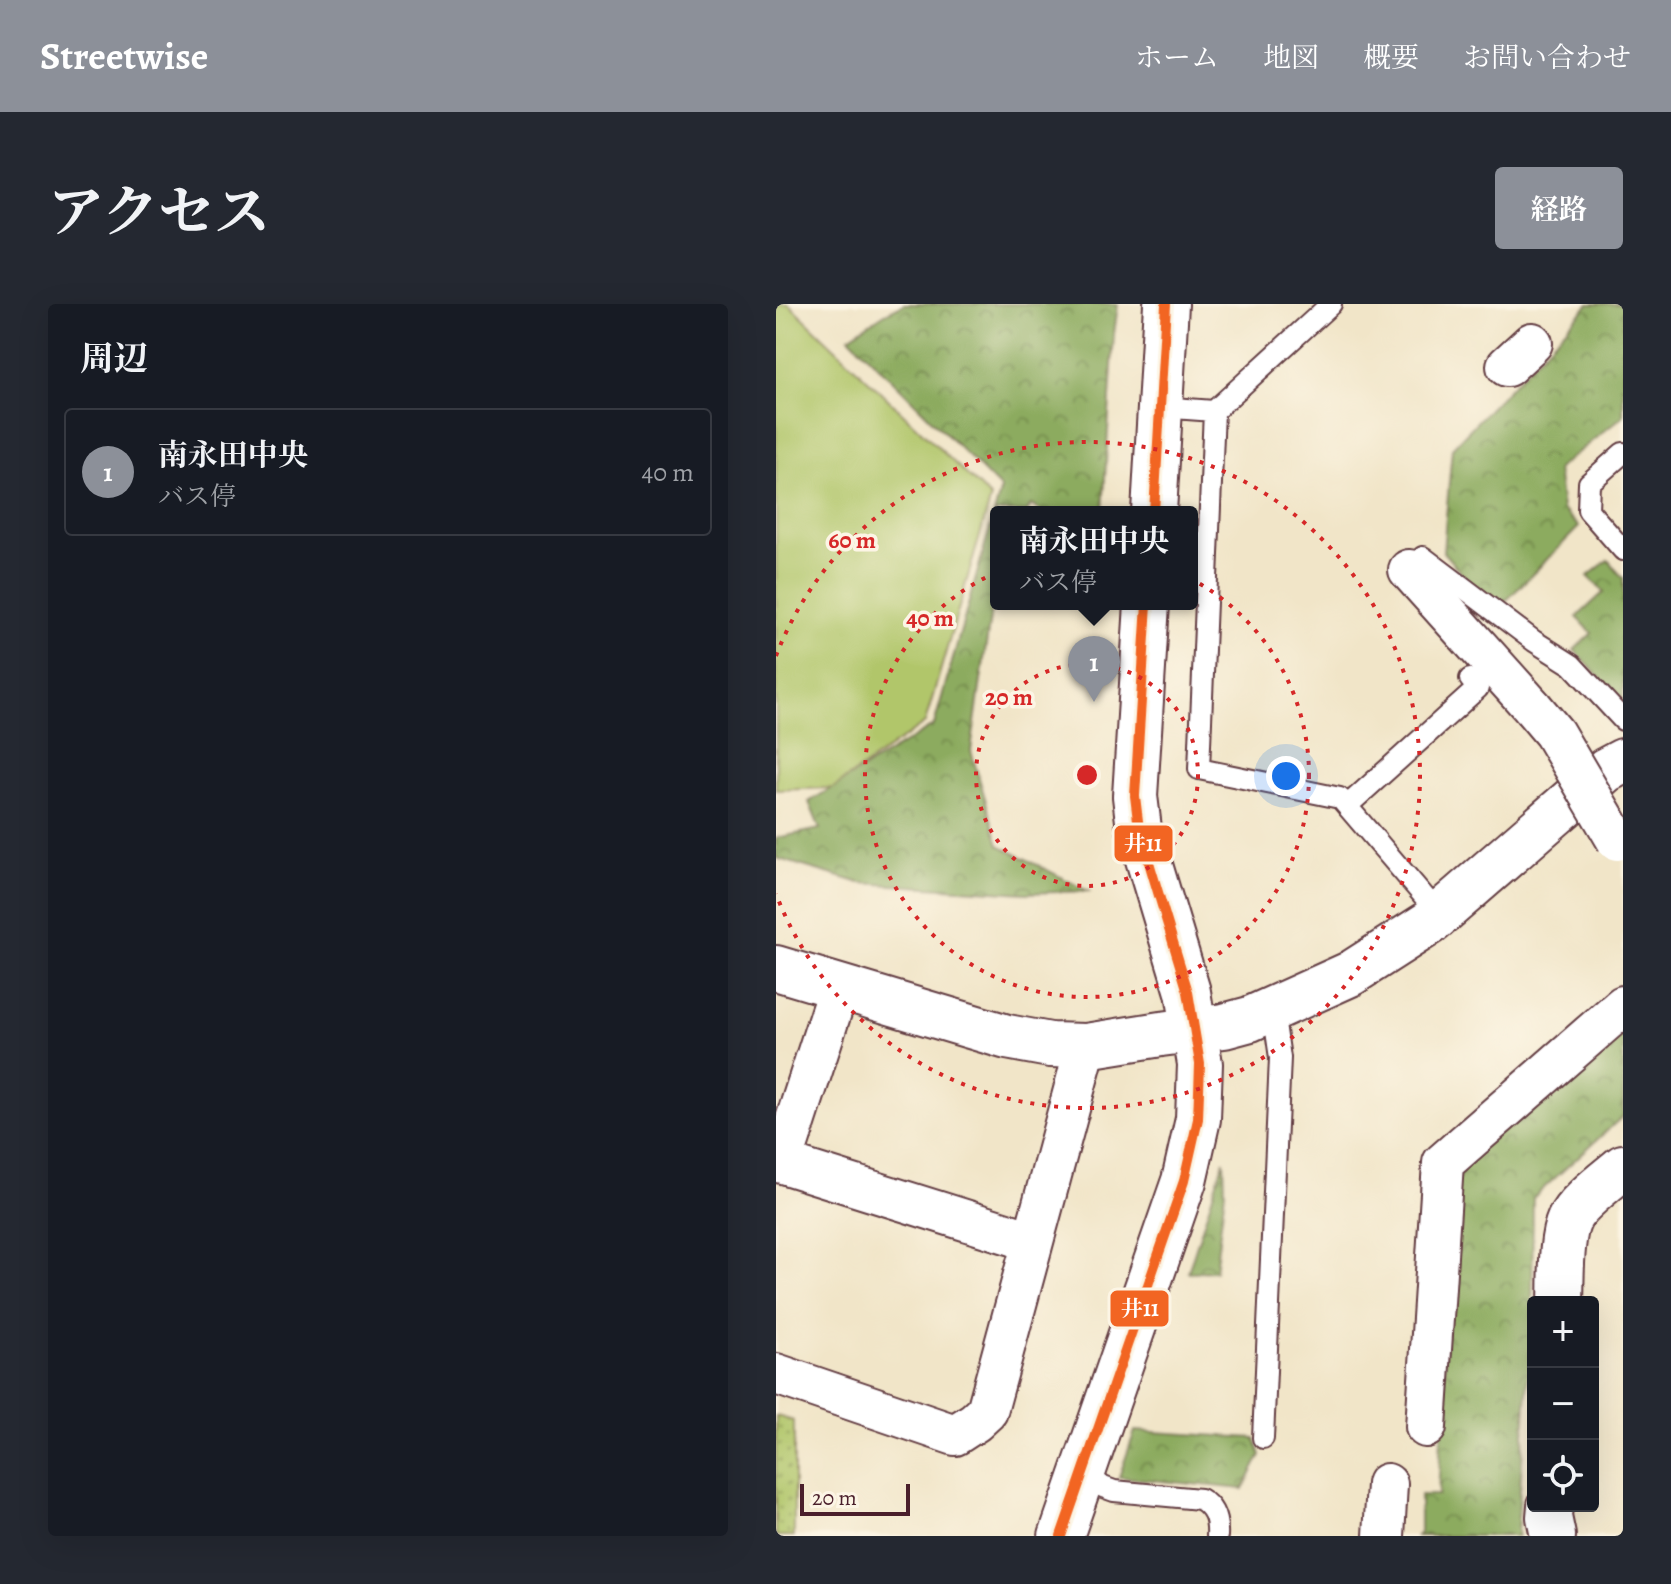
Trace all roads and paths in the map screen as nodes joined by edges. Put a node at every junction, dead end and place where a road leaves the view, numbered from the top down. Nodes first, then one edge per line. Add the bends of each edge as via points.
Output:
1 (1166, 304) edge
2 (1331, 304) edge
3 (1160, 407) junction
4 (1214, 411) junction
5 (1623, 453) edge
6 (1154, 506) edge
7 (1623, 550) edge
8 (1416, 563) joint
9 (1147, 610) edge
10 (1482, 679) junction
11 (1623, 720) edge
12 (1623, 761) edge
13 (1347, 806) junction
14 (1620, 843) edge
15 (1440, 915) junction
16 (776, 968) edge
17 (839, 987) junction
18 (1623, 1006) edge
19 (1273, 1010) junction
20 (1194, 1029) junction
21 (1086, 1046) junction
22 (779, 1162) edge
23 (1623, 1167) edge
24 (1032, 1241) junction
25 (1561, 1296) edge
26 (776, 1374) edge
27 (1426, 1427) dead end
28 (1263, 1438) dead end
29 (1083, 1471) junction
30 (1387, 1484) dead end
31 (1549, 1512) edge
32 (1061, 1536) edge
33 (1217, 1536) edge
34 (1384, 1536) edge
35 (1553, 1536) edge

1 - 3 street
2 - 4 lane
3 - 4 lane
3 - 6 street
4 - 13 lane via 1199,769 1340,798
5 - 7 lane via 1589,483 1588,510
8 - 10 street
8 - 11 lane via 1572,665
9 - 20 street via 1135,796 1139,829 1188,992
10 - 13 lane
10 - 14 street, bridge via 1533,708 1554,733
12 - 15 street via 1606,770
13 - 15 lane
15 - 19 street via 1350,974
16 - 17 street
17 - 21 street via 1027,1041
17 - 22 street
18 - 27 street via 1443,1163
19 - 20 street via 1224,1026
19 - 28 lane via 1280,1058
20 - 21 street
20 - 29 street via 1200,1064 1198,1119 1184,1181
21 - 24 street
22 - 24 street
23 - 25 street via 1569,1217
24 - 26 street via 987,1411 955,1435
29 - 32 street
29 - 33 lane via 1114,1491 1200,1499 1215,1514
30 - 34 street
31 - 35 street

